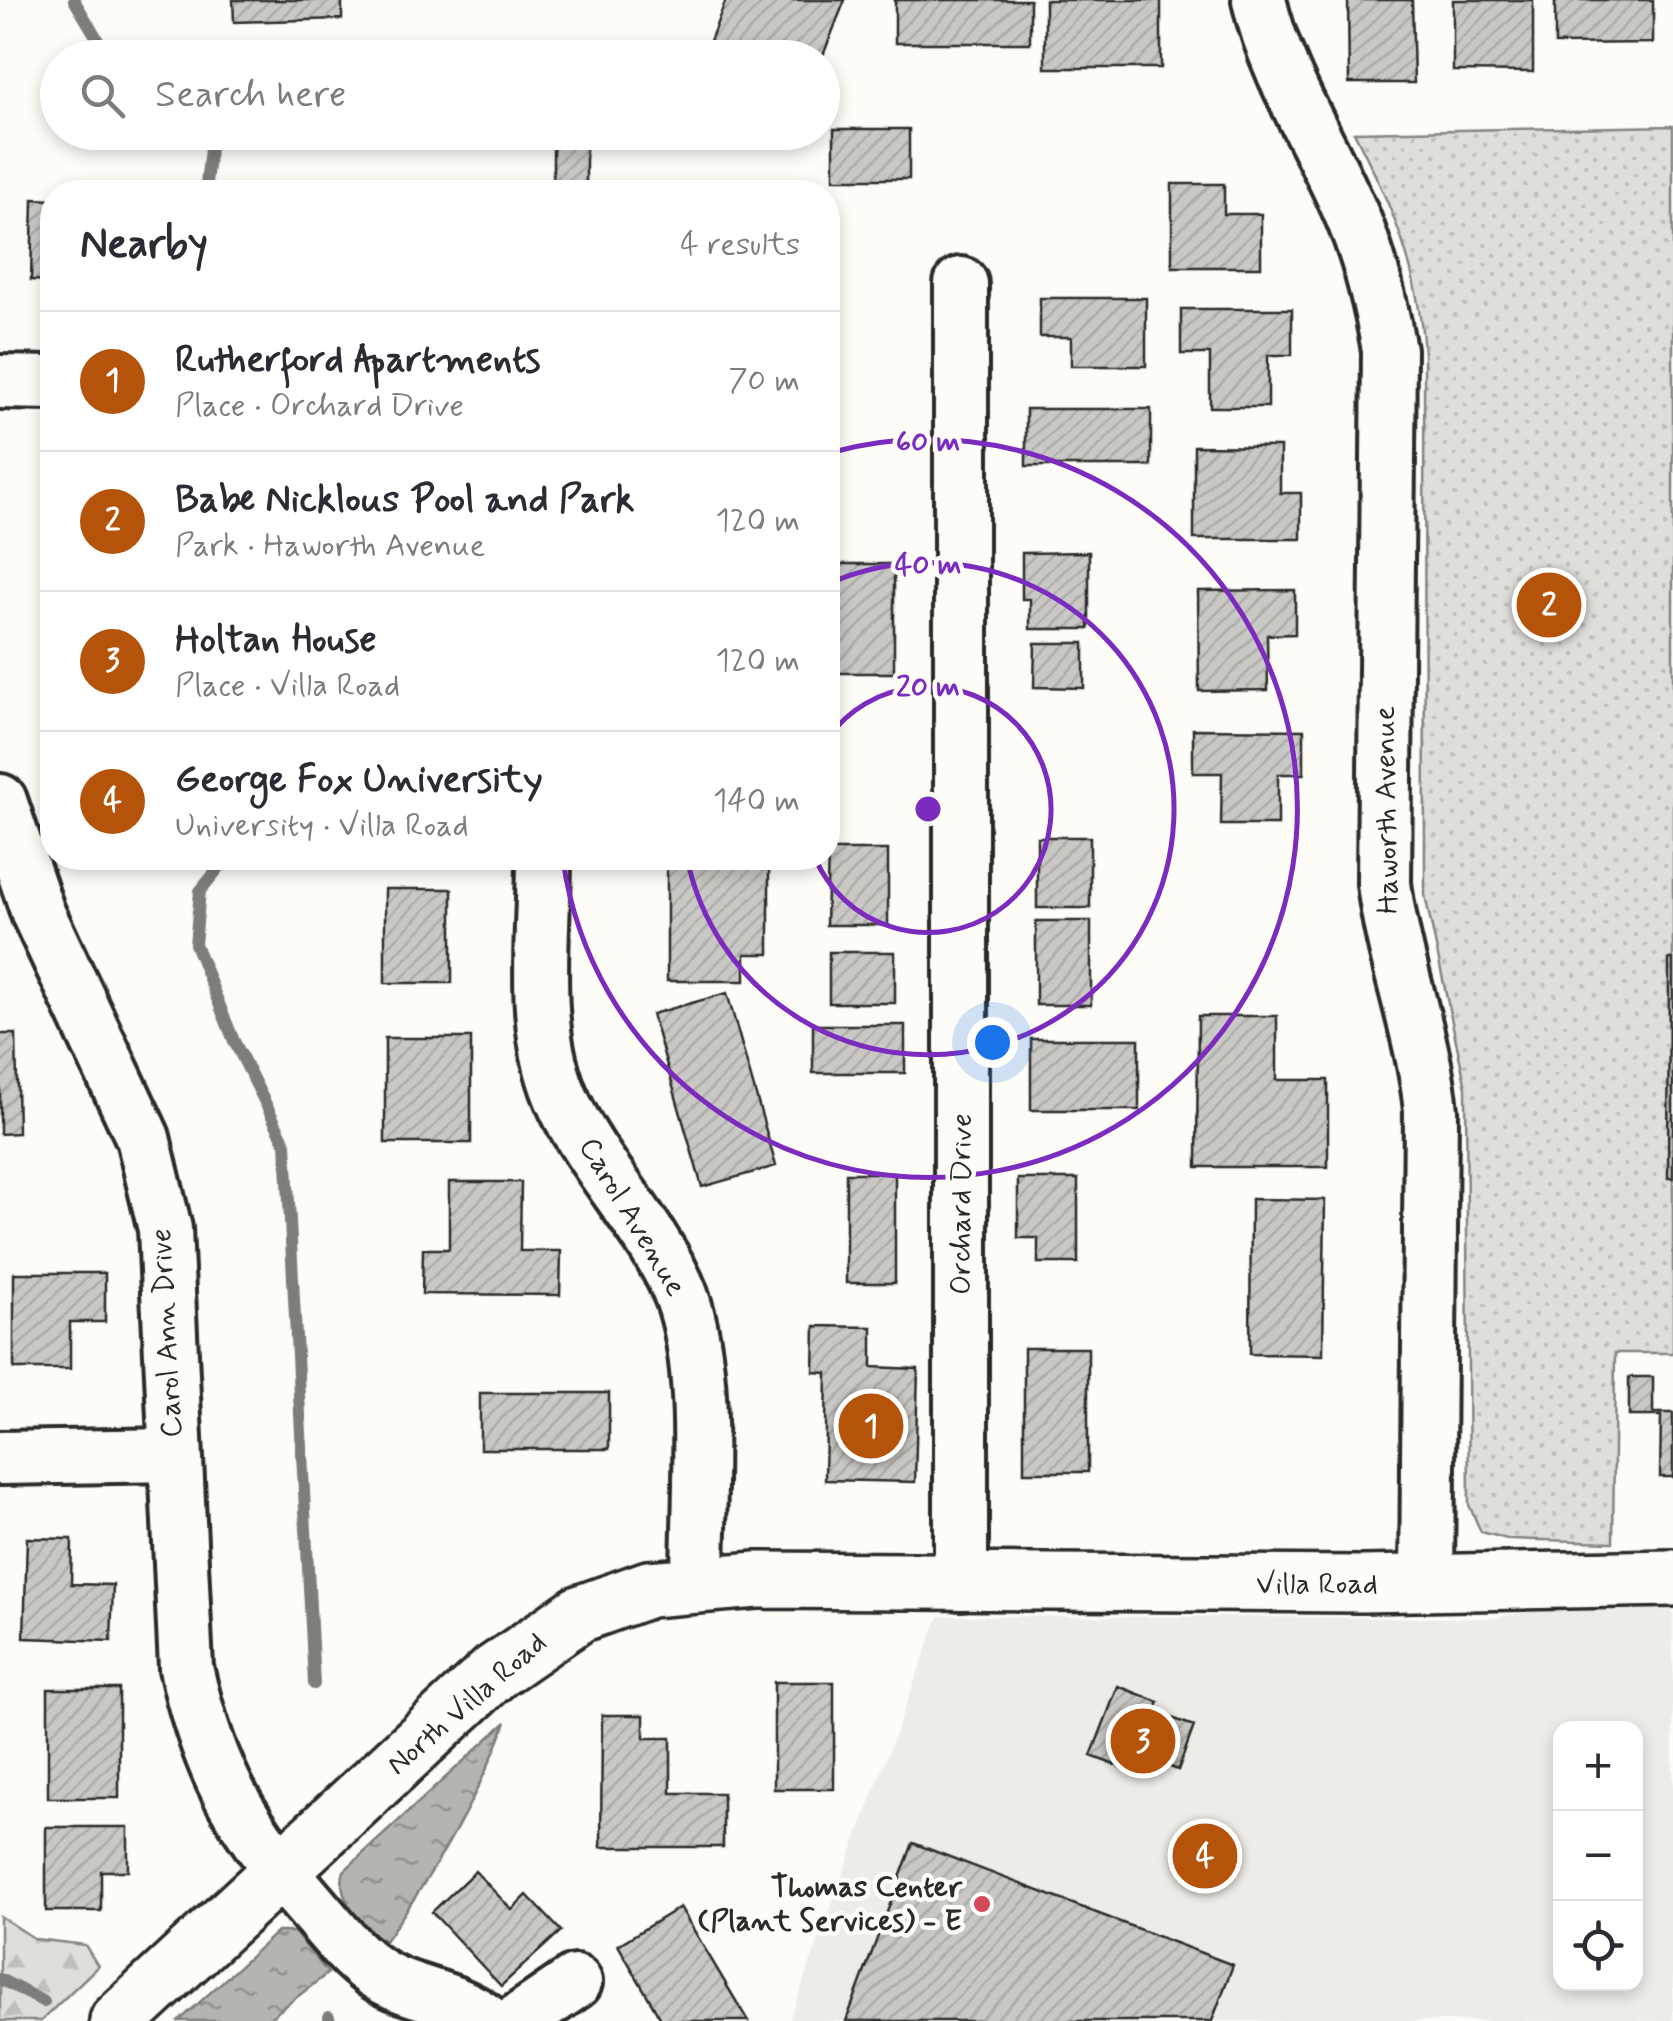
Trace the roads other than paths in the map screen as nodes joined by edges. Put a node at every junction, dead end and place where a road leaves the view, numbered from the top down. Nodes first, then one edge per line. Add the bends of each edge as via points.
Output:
1 (1258, 0) edge
2 (961, 284) dead end
3 (0, 382) edge
4 (40, 383) edge
5 (0, 801) edge
6 (544, 870) edge
7 (19, 917) edge
8 (173, 1454) junction
9 (0, 1458) edge
10 (1673, 1578) edge
11 (1426, 1582) junction
12 (698, 1583) junction
13 (961, 1583) junction
14 (282, 1873) junction
15 (574, 1982) dead end
16 (118, 2021) edge
17 (486, 2021) edge
18 (518, 2021) edge

1 - 11 street, Haworth Avenue via 1378,284 1389,350 1384,883 1390,938 1426,1059 1432,1110
2 - 13 street, Orchard Drive
3 - 4 street
5 - 7 street, Carol Ann Drive
6 - 12 street, Carol Avenue via 550,1069 565,1107 680,1292 692,1334
7 - 8 street, Carol Ann Drive via 143,1138 164,1229
8 - 9 street
8 - 14 street, Carol Ann Drive via 186,1668 200,1730 218,1780
10 - 11 main road, Villa Road
11 - 13 main road, Villa Road
12 - 13 main road, North Villa Road
12 - 14 main road, North Villa Road via 614,1600 531,1644
14 - 16 main road, North Villa Road
14 - 17 street, Carol Ann Drive via 375,1972
15 - 18 street

